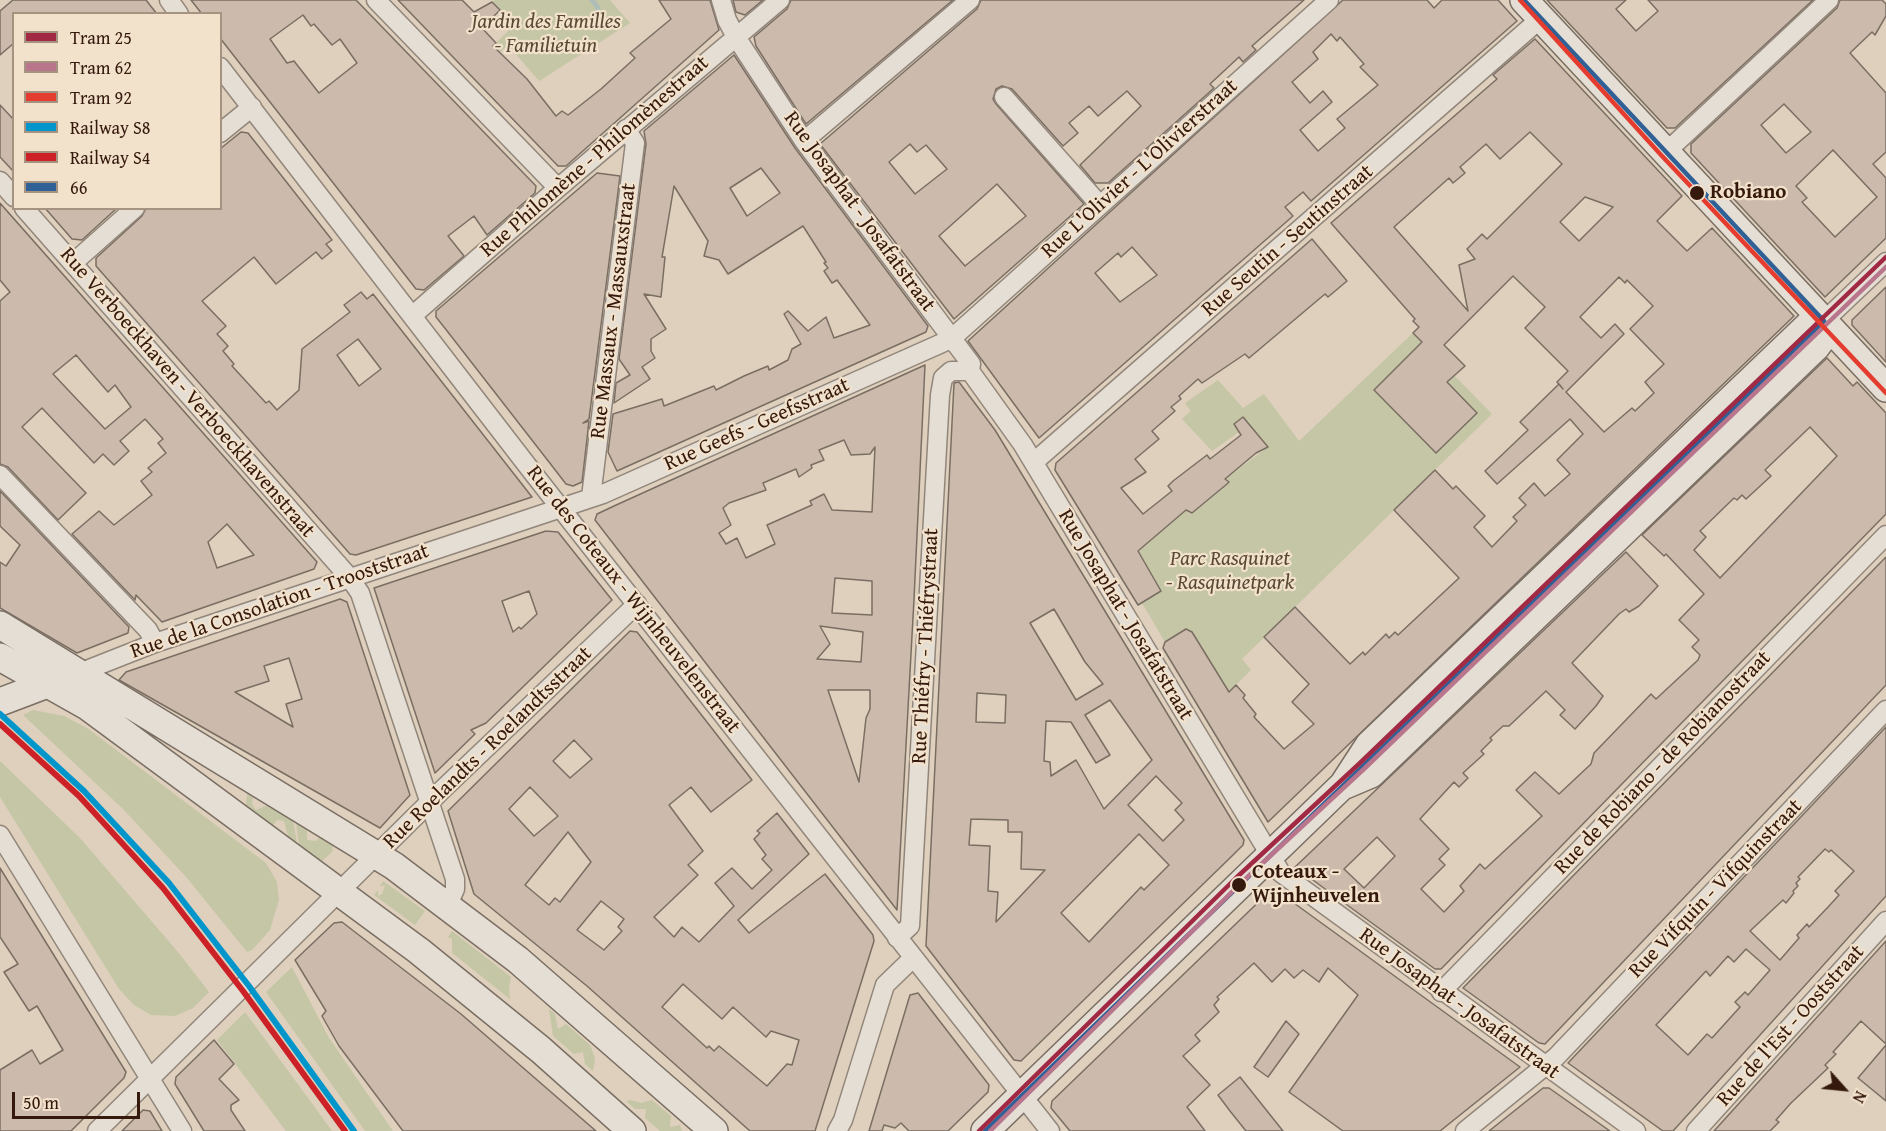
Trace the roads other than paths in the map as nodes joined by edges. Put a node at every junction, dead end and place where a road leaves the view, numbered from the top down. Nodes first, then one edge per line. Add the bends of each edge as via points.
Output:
1 (376, 0) edge
2 (721, 0) edge
3 (780, 0) edge
4 (970, 0) edge
5 (1329, 0) edge
6 (1829, 0) edge
7 (1532, 9) edge
8 (736, 37) junction
9 (222, 70) edge
10 (1004, 98) dead end
11 (252, 107) junction
12 (626, 129) junction
13 (222, 131) edge
14 (804, 141) junction
15 (1665, 153) junction
16 (0, 181) edge
17 (558, 188) junction
18 (12, 194) edge
19 (1099, 204) junction
20 (26, 210) edge
21 (133, 210) edge
22 (1886, 262) edge
23 (73, 264) junction
24 (412, 316) junction
25 (1824, 321) junction
26 (951, 339) junction
27 (970, 371) junction
28 (1886, 387) edge
29 (1034, 462) junction
30 (0, 475) edge
31 (591, 496) junction
32 (561, 508) junction
33 (1886, 535) edge
34 (349, 577) junction
35 (637, 604) junction
36 (0, 626) edge
37 (155, 643) junction
38 (0, 657) edge
39 (79, 673) junction
40 (48, 684) junction
41 (0, 702) edge
42 (1886, 710) edge
43 (430, 803) junction
44 (0, 835) edge
45 (378, 855) junction
46 (1270, 855) junction
47 (339, 892) junction
48 (448, 905) junction
49 (1886, 921) edge
50 (897, 938) junction
51 (913, 958) junction
52 (1442, 992) junction
53 (1545, 1067) junction
54 (149, 1079) junction
55 (1021, 1096) junction
56 (841, 1127) edge
57 (97, 1131) edge
58 (182, 1131) edge
59 (632, 1131) edge
60 (714, 1131) edge
61 (985, 1131) edge
62 (1050, 1131) edge
63 (1465, 1131) edge
64 (1636, 1131) edge
65 (1695, 1131) edge

1 - 17 street
2 - 8 street, Rue Josaphat - Josafatstraat
3 - 8 street, Rue Philomène - Philomènestraat
4 - 14 street
5 - 19 street, Rue L'Olivier - L'Olivierstraat
6 - 15 street
7 - 15 street
7 - 29 street, Rue Seutin - Seutinstraat
8 - 12 street, Rue Philomène - Philomènestraat
8 - 14 street, Rue Josaphat - Josafatstraat
9 - 11 street, Rue des Coteaux - Wijnheuvelenstraat
10 - 19 street
11 - 13 street
11 - 24 street, Rue des Coteaux - Wijnheuvelenstraat
12 - 17 street, Rue Philomène - Philomènestraat
12 - 31 street, Rue Massaux - Massauxstraat via 635,143
14 - 26 street, Rue Josaphat - Josafatstraat
15 - 25 street
16 - 18 street
17 - 24 street, Rue Philomène - Philomènestraat
19 - 26 street, Rue L'Olivier - L'Olivierstraat
20 - 23 street, Rue Verboeckhaven - Verboeckhavenstraat
21 - 23 street
22 - 25 street
23 - 34 street, Rue Verboeckhaven - Verboeckhavenstraat
24 - 32 street, Rue des Coteaux - Wijnheuvelenstraat
25 - 28 street
25 - 46 street via 1824,336 1816,347 1380,766 1371,774 1343,785
26 - 27 street, Rue Josaphat - Josafatstraat via 971,364
26 - 31 street, Rue Geefs - Geefsstraat
27 - 29 street, Rue Josaphat - Josafatstraat
27 - 50 street, Rue Thiéfry - Thiéfrystraat via 951,371 943,378 940,395 910,926
29 - 46 street, Rue Josaphat - Josafatstraat
30 - 37 street via 148,630
31 - 32 street, Rue Geefs - Geefsstraat
32 - 34 street, Rue de la Consolation - Trooststraat
32 - 35 street, Rue des Coteaux - Wijnheuvelenstraat
33 - 52 street, Rue de Robiano - de Robianostraat
34 - 37 street, Rue de la Consolation - Trooststraat
34 - 43 street, Rue Verboeckhaven - Verboeckhavenstraat via 360,593
35 - 43 street, Rue Roelandts - Roelandtsstraat
35 - 50 street, Rue des Coteaux - Wijnheuvelenstraat
36 - 39 street
37 - 39 street, Rue de la Consolation - Trooststraat
38 - 40 street
39 - 40 street, Rue de la Consolation - Trooststraat
39 - 45 street
40 - 41 street, Rue de la Consolation - Trooststraat
40 - 47 street via 87,706
42 - 53 street, Rue Vifquin - Vifquinstraat
43 - 45 street, Rue Roelandts - Roelandtsstraat
43 - 48 street, Rue Verboeckhaven - Verboeckhavenstraat via 455,879
44 - 54 street
45 - 47 street, Rue Roelandts - Roelandtsstraat
45 - 48 street
46 - 52 street, Rue Josaphat - Josafatstraat via 1288,880
46 - 55 street
47 - 54 street, Rue Roelandts - Roelandtsstraat
47 - 59 street via 483,1000
48 - 60 street via 518,960
49 - 65 street, Rue de l'Est - Ooststraat
50 - 51 street, Rue des Coteaux - Wijnheuvelenstraat
51 - 55 street, Rue des Coteaux - Wijnheuvelenstraat
51 - 56 street via 885,985
52 - 53 street, Rue Josaphat - Josafatstraat
53 - 63 street, Rue Vifquin - Vifquinstraat
53 - 64 street, Rue Josaphat - Josafatstraat
54 - 57 street, Rue Roelandts - Roelandtsstraat
54 - 58 street
55 - 61 street
55 - 62 street, Rue des Coteaux - Wijnheuvelenstraat

